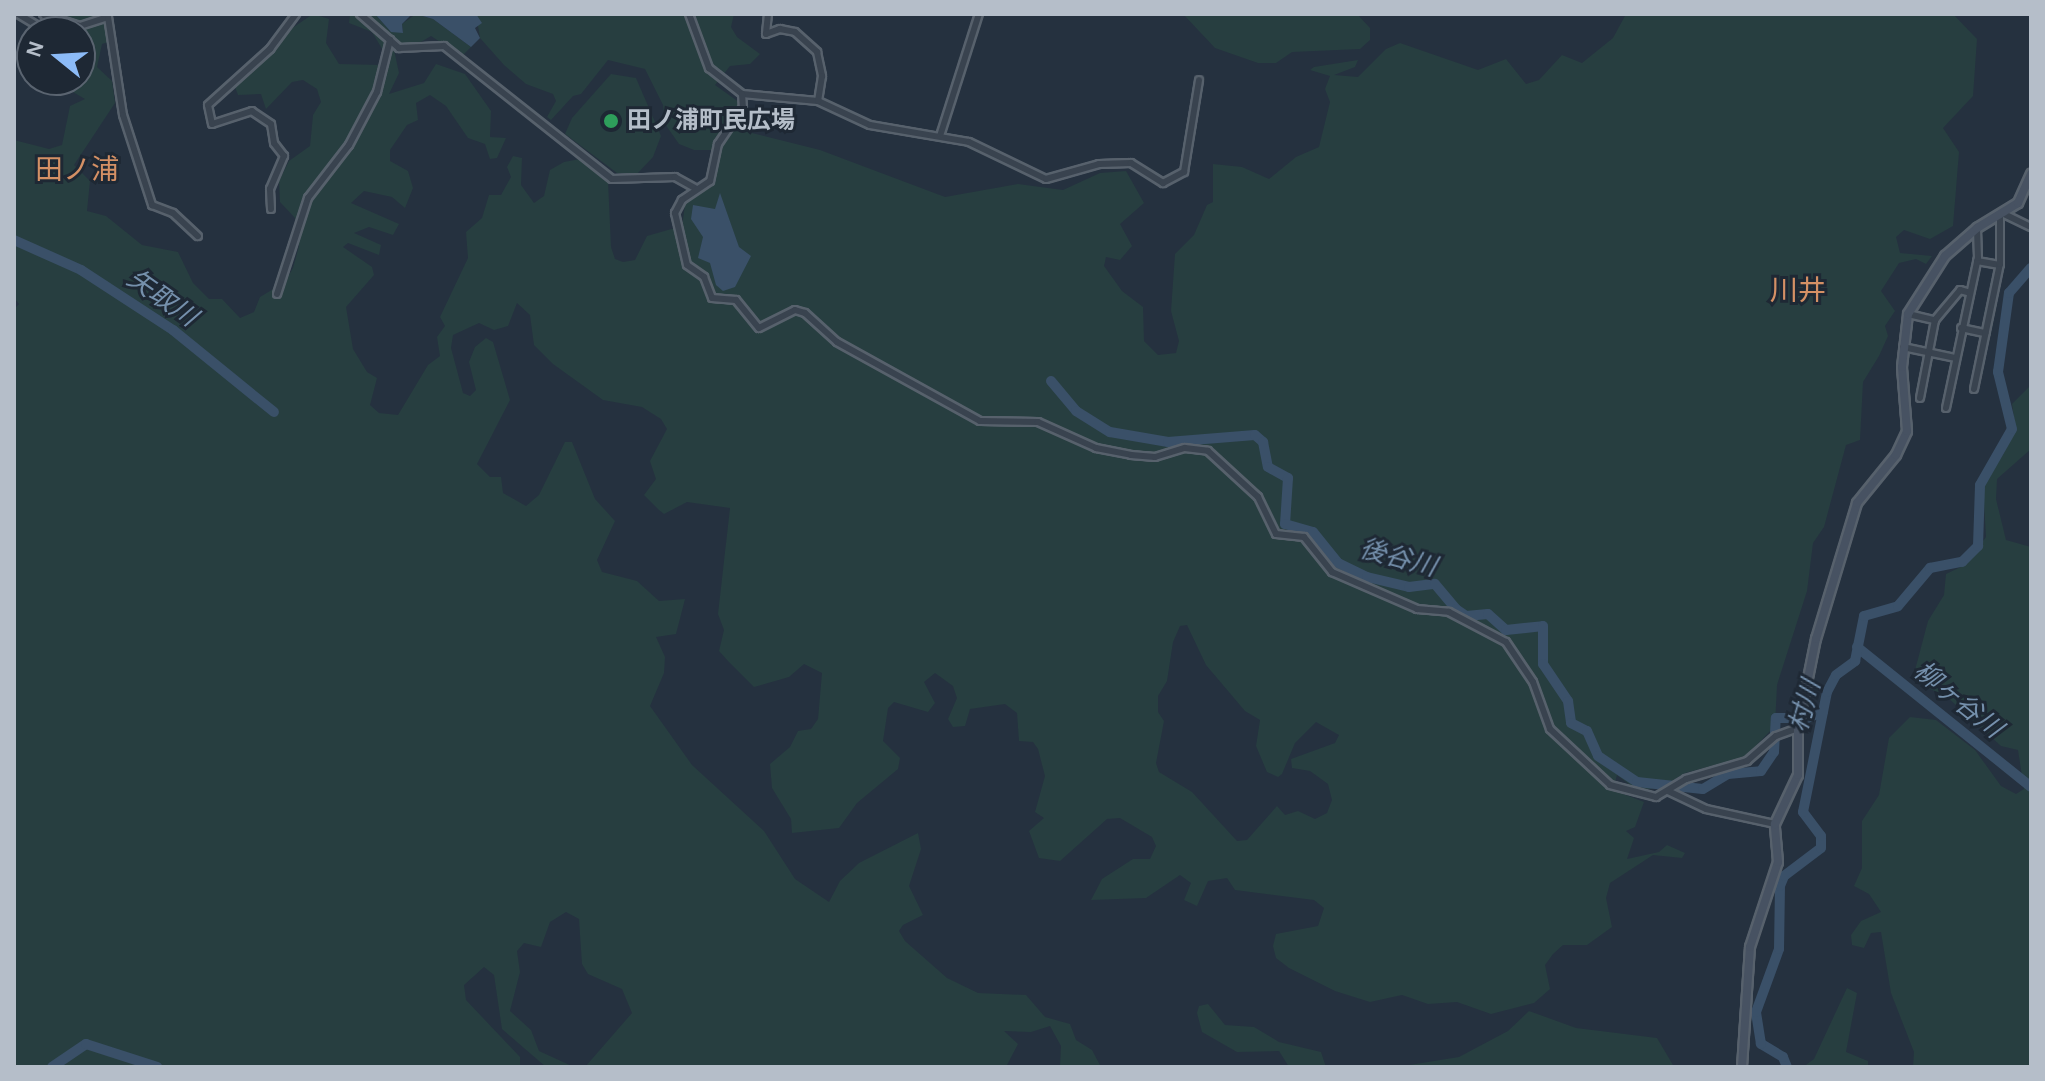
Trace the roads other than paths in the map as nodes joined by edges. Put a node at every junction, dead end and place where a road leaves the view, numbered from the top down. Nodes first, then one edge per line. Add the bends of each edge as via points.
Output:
1 (18, 14) edge
2 (296, 14) edge
3 (360, 14) edge
4 (689, 14) edge
5 (768, 14) edge
6 (979, 14) edge
7 (44, 15) edge
8 (390, 40) junction
9 (1199, 80) dead end
10 (742, 94) junction
11 (818, 101) junction
12 (940, 136) junction
13 (2031, 174) edge
14 (697, 189) junction
15 (271, 209) dead end
16 (2002, 215) junction
17 (2031, 227) edge
18 (1977, 228) junction
19 (198, 236) dead end
20 (1977, 261) junction
21 (2000, 265) junction
22 (1967, 292) junction
23 (277, 294) dead end
24 (1908, 314) junction
25 (1935, 320) junction
26 (1961, 328) junction
27 (1985, 333) junction
28 (1903, 346) junction
29 (1930, 352) junction
30 (1955, 358) junction
31 (1974, 389) dead end
32 (1920, 398) dead end
33 (1946, 408) dead end
34 (1798, 728) junction
35 (1668, 791) junction
36 (1775, 824) junction
37 (1742, 1067) edge

1 - 7 street via 41,28 47,23
2 - 15 street via 270,49 208,105 212,124 252,111 271,124 274,143 284,156 270,189
3 - 8 street
4 - 10 street via 709,68
5 - 11 street via 766,34 780,29 795,32 817,52 822,76
6 - 12 street
7 - 19 street via 80,26 108,17 123,115 152,205 173,213
8 - 14 street via 406,50 444,46 612,179 675,177
8 - 23 street via 377,92 349,145 308,198
9 - 12 street via 1184,172 1163,183 1131,163 1035,177 979,145
10 - 11 street
10 - 14 street via 743,107 718,144 710,181
11 - 12 street via 870,125
13 - 16 main road via 2018,203
14 - 35 street via 675,213 687,265 704,277 712,298 741,303 754,325 763,327 795,310 805,313 837,342 980,421 1038,422 1096,448 1131,455 1161,456 1185,448 1208,451 1258,497 1276,534 1304,537 1332,572 1417,609 1449,612 1506,642 1533,682 1550,729 1603,782 1650,798
16 - 17 street
16 - 18 main road
16 - 21 street
18 - 20 street
18 - 24 main road via 1945,256
20 - 21 street
20 - 22 street
21 - 27 street
22 - 25 street via 1960,290
22 - 26 street
24 - 25 street
24 - 28 main road
25 - 29 street
26 - 27 street
26 - 30 street
27 - 31 street
28 - 29 street
28 - 34 main road via 1907,431 1896,455 1857,503 1816,639
29 - 30 street
29 - 32 street
30 - 33 street
34 - 35 street via 1776,736 1747,761 1686,779
34 - 36 main road via 1798,775
35 - 36 street via 1706,809
36 - 37 main road via 1778,862 1746,968

